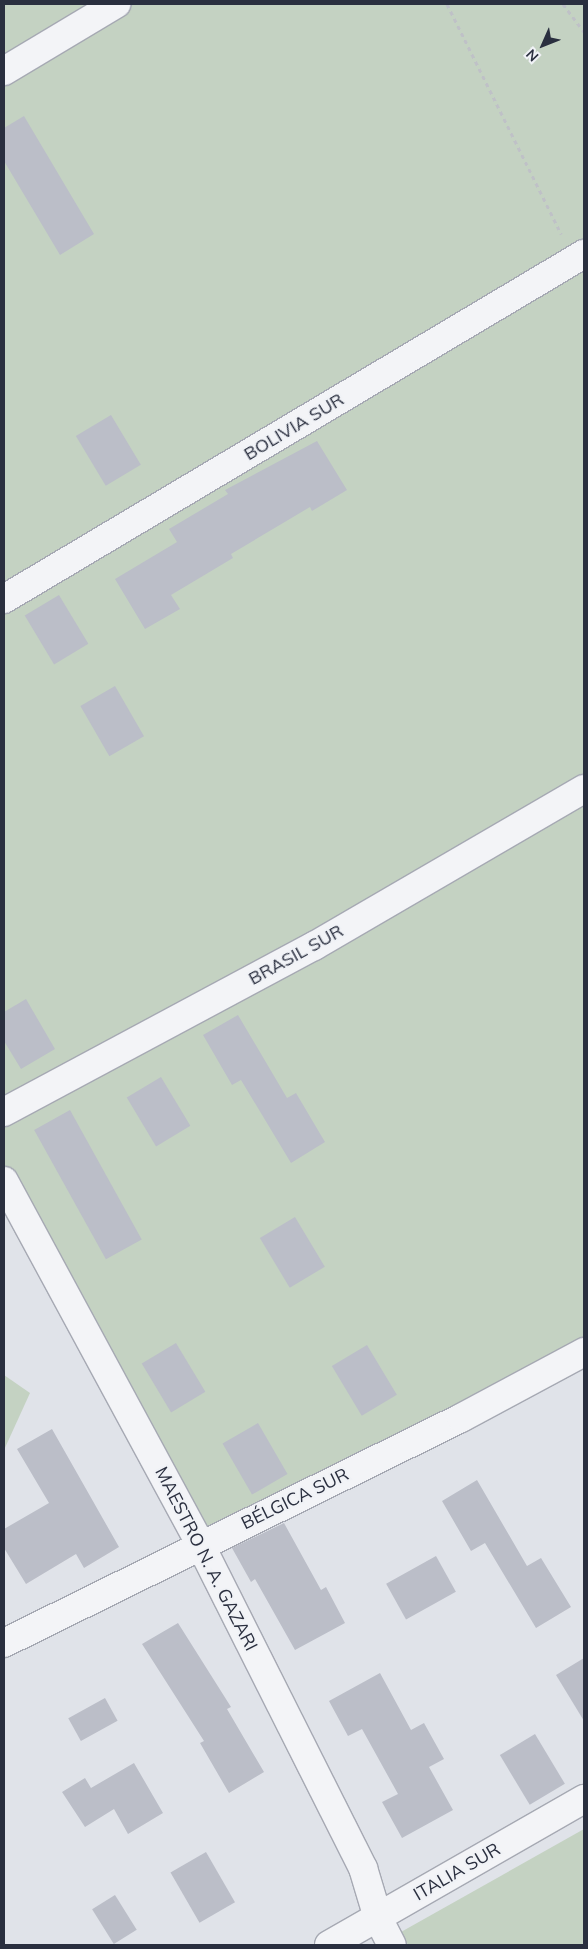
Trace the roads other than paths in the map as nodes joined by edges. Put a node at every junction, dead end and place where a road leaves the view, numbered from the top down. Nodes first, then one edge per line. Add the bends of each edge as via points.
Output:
1 (116, 4) edge
2 (4, 72) edge
3 (584, 254) edge
4 (4, 599) edge
5 (584, 789) edge
6 (4, 1112) edge
7 (4, 1181) edge
8 (584, 1352) edge
9 (200, 1544) junction
10 (4, 1643) edge
11 (584, 1799) edge
12 (378, 1918) junction
13 (329, 1945) edge
14 (392, 1945) edge

1 - 2 street
3 - 4 street, BOLIVIA SUR
5 - 6 street, BRASIL SUR via 314,946
7 - 9 street, MAESTRO N. A. GAZARI
8 - 9 street, BÉLGICA SUR via 461,1418
9 - 10 street, BÉLGICA SUR
9 - 12 street, MAESTRO N. A. GAZARI via 363,1868
11 - 12 street, ITALIA SUR
12 - 13 street, ITALIA SUR
12 - 14 street, MAESTRO N. A. GAZARI

